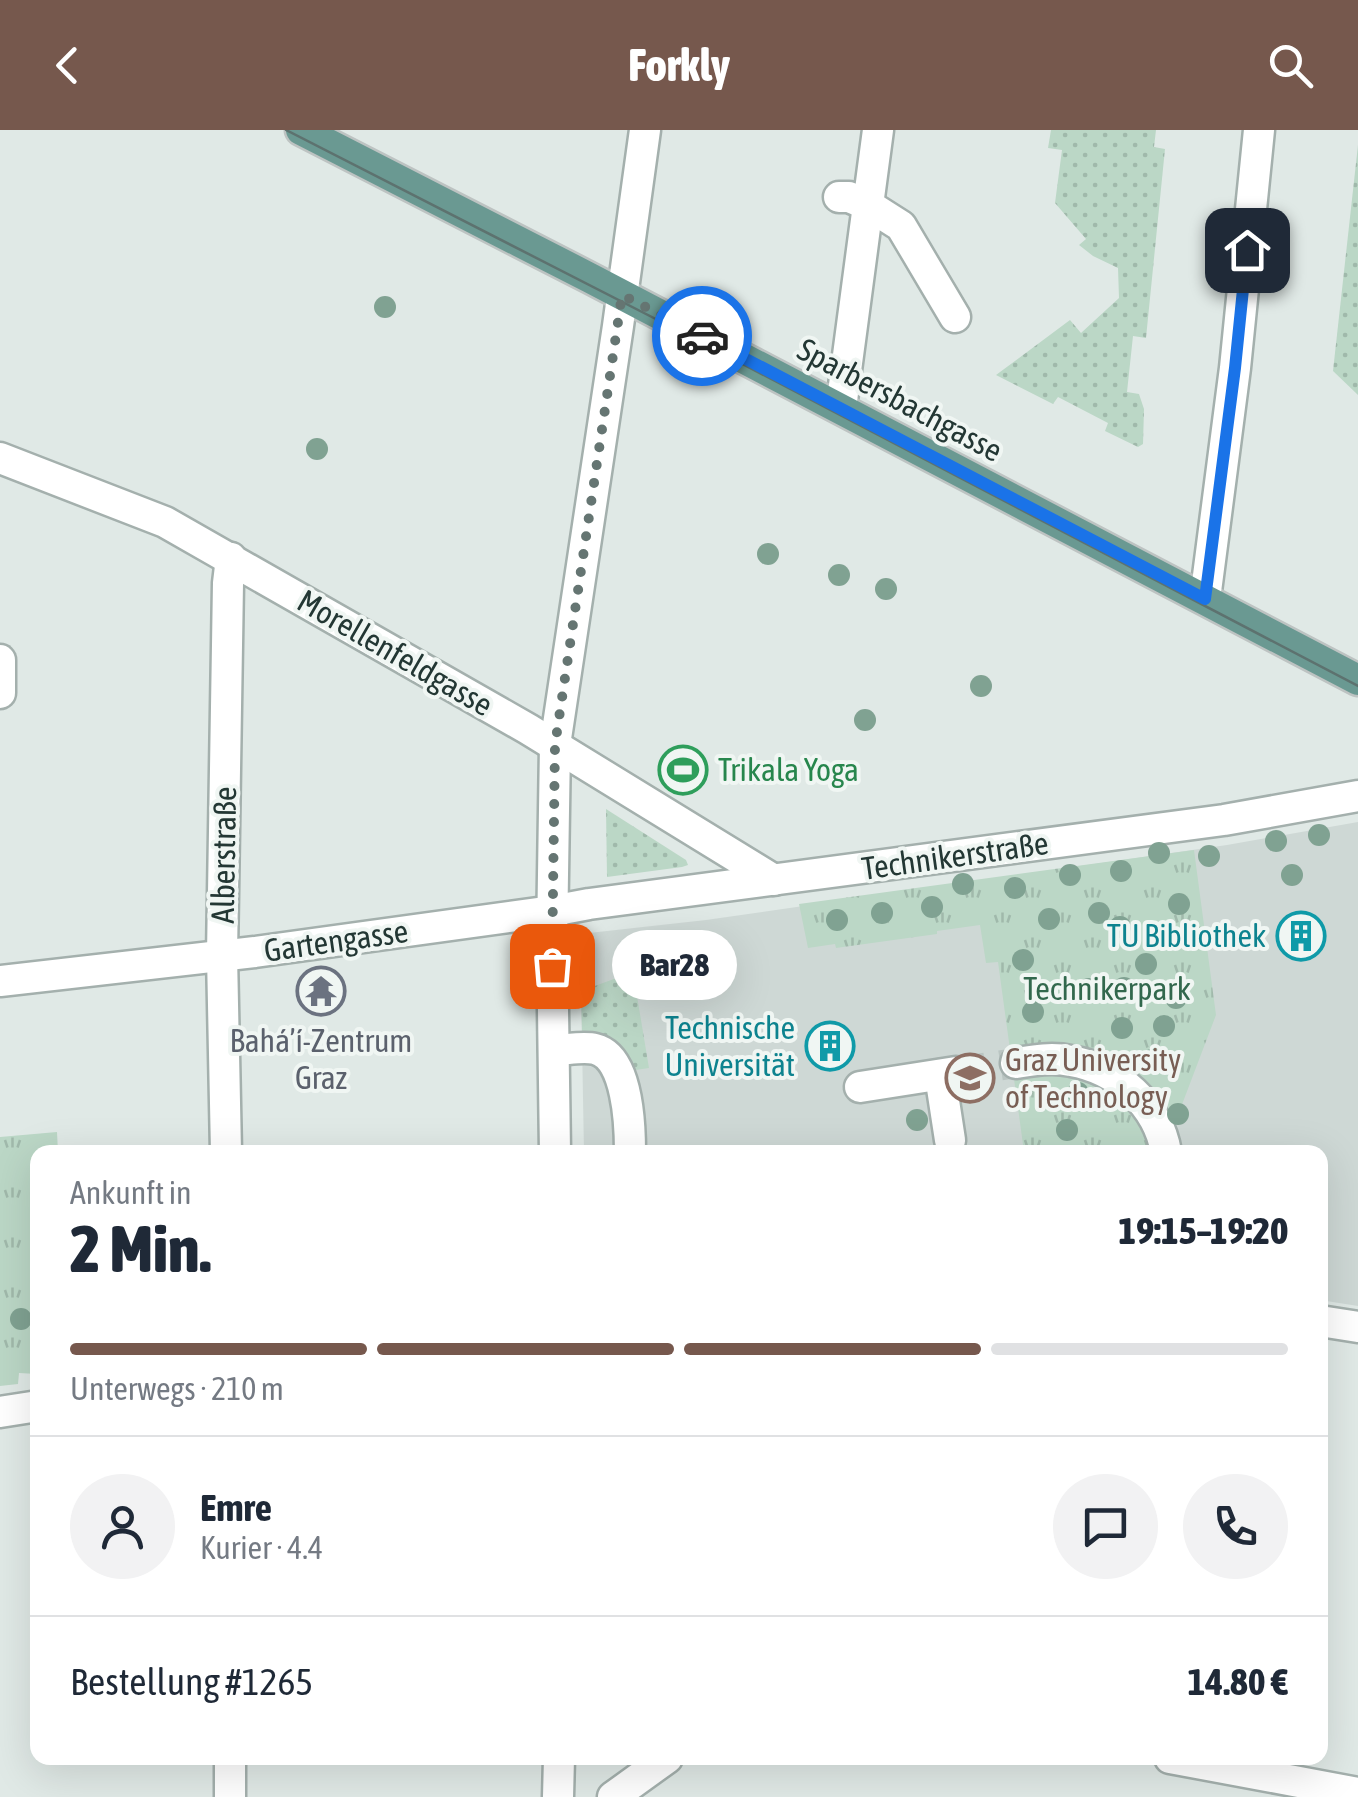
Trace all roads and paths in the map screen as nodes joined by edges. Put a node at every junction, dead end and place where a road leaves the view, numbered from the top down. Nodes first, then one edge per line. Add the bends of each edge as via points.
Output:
1 (301, 130) edge
2 (645, 130) edge
3 (878, 130) edge
4 (1259, 130) edge
5 (854, 201) junction
6 (622, 295) junction
7 (955, 317) dead end
8 (841, 408) junction
9 (0, 458) edge
10 (231, 558) junction
11 (1205, 599) junction
12 (0, 660) edge
13 (1358, 680) edge
14 (0, 693) edge
15 (555, 745) junction
16 (1358, 796) edge
17 (774, 880) junction
18 (552, 911) junction
19 (222, 956) junction
20 (0, 981) edge
21 (554, 1050) junction
22 (1016, 1063) tunnel mouth
23 (860, 1087) dead end
24 (950, 1140) dead end
25 (226, 1145) edge
26 (555, 1145) edge
27 (630, 1145) edge
28 (1164, 1145) edge
29 (1328, 1323) edge
30 (1358, 1327) edge
31 (30, 1407) edge
32 (0, 1412) edge
33 (230, 1765) edge
34 (559, 1765) edge
35 (657, 1765) edge
36 (1208, 1765) edge
37 (1358, 1793) edge
38 (230, 1797) edge
39 (558, 1797) edge
40 (614, 1797) edge

1 - 6 main road, Sparbersbachgasse
2 - 6 street
3 - 5 street
4 - 11 street
5 - 7 street via 901,226
5 - 8 street
6 - 8 main road, Sparbersbachgasse
6 - 15 street
8 - 11 main road, Sparbersbachgasse
9 - 10 street, Morellenfeldgasse via 165,522
10 - 15 street, Morellenfeldgasse
10 - 19 street, Alberstraße
11 - 13 main road, Sparbersbachgasse
12 - 14 street
15 - 17 street, Morellenfeldgasse
15 - 18 street
16 - 17 street, Technikerstraße
17 - 18 street, Technikerstraße
18 - 19 street, Gartengasse
18 - 21 street
19 - 20 street, Gartengasse
19 - 25 street, Alberstraße
21 - 26 street
21 - 27 street via 597,1049 610,1059 622,1084
22 - 28 street via 1044,1059 1092,1066 1144,1101
23 - 24 street via 948,1074
29 - 30 street
31 - 32 street
33 - 38 street
34 - 39 street
35 - 40 street
36 - 37 street

